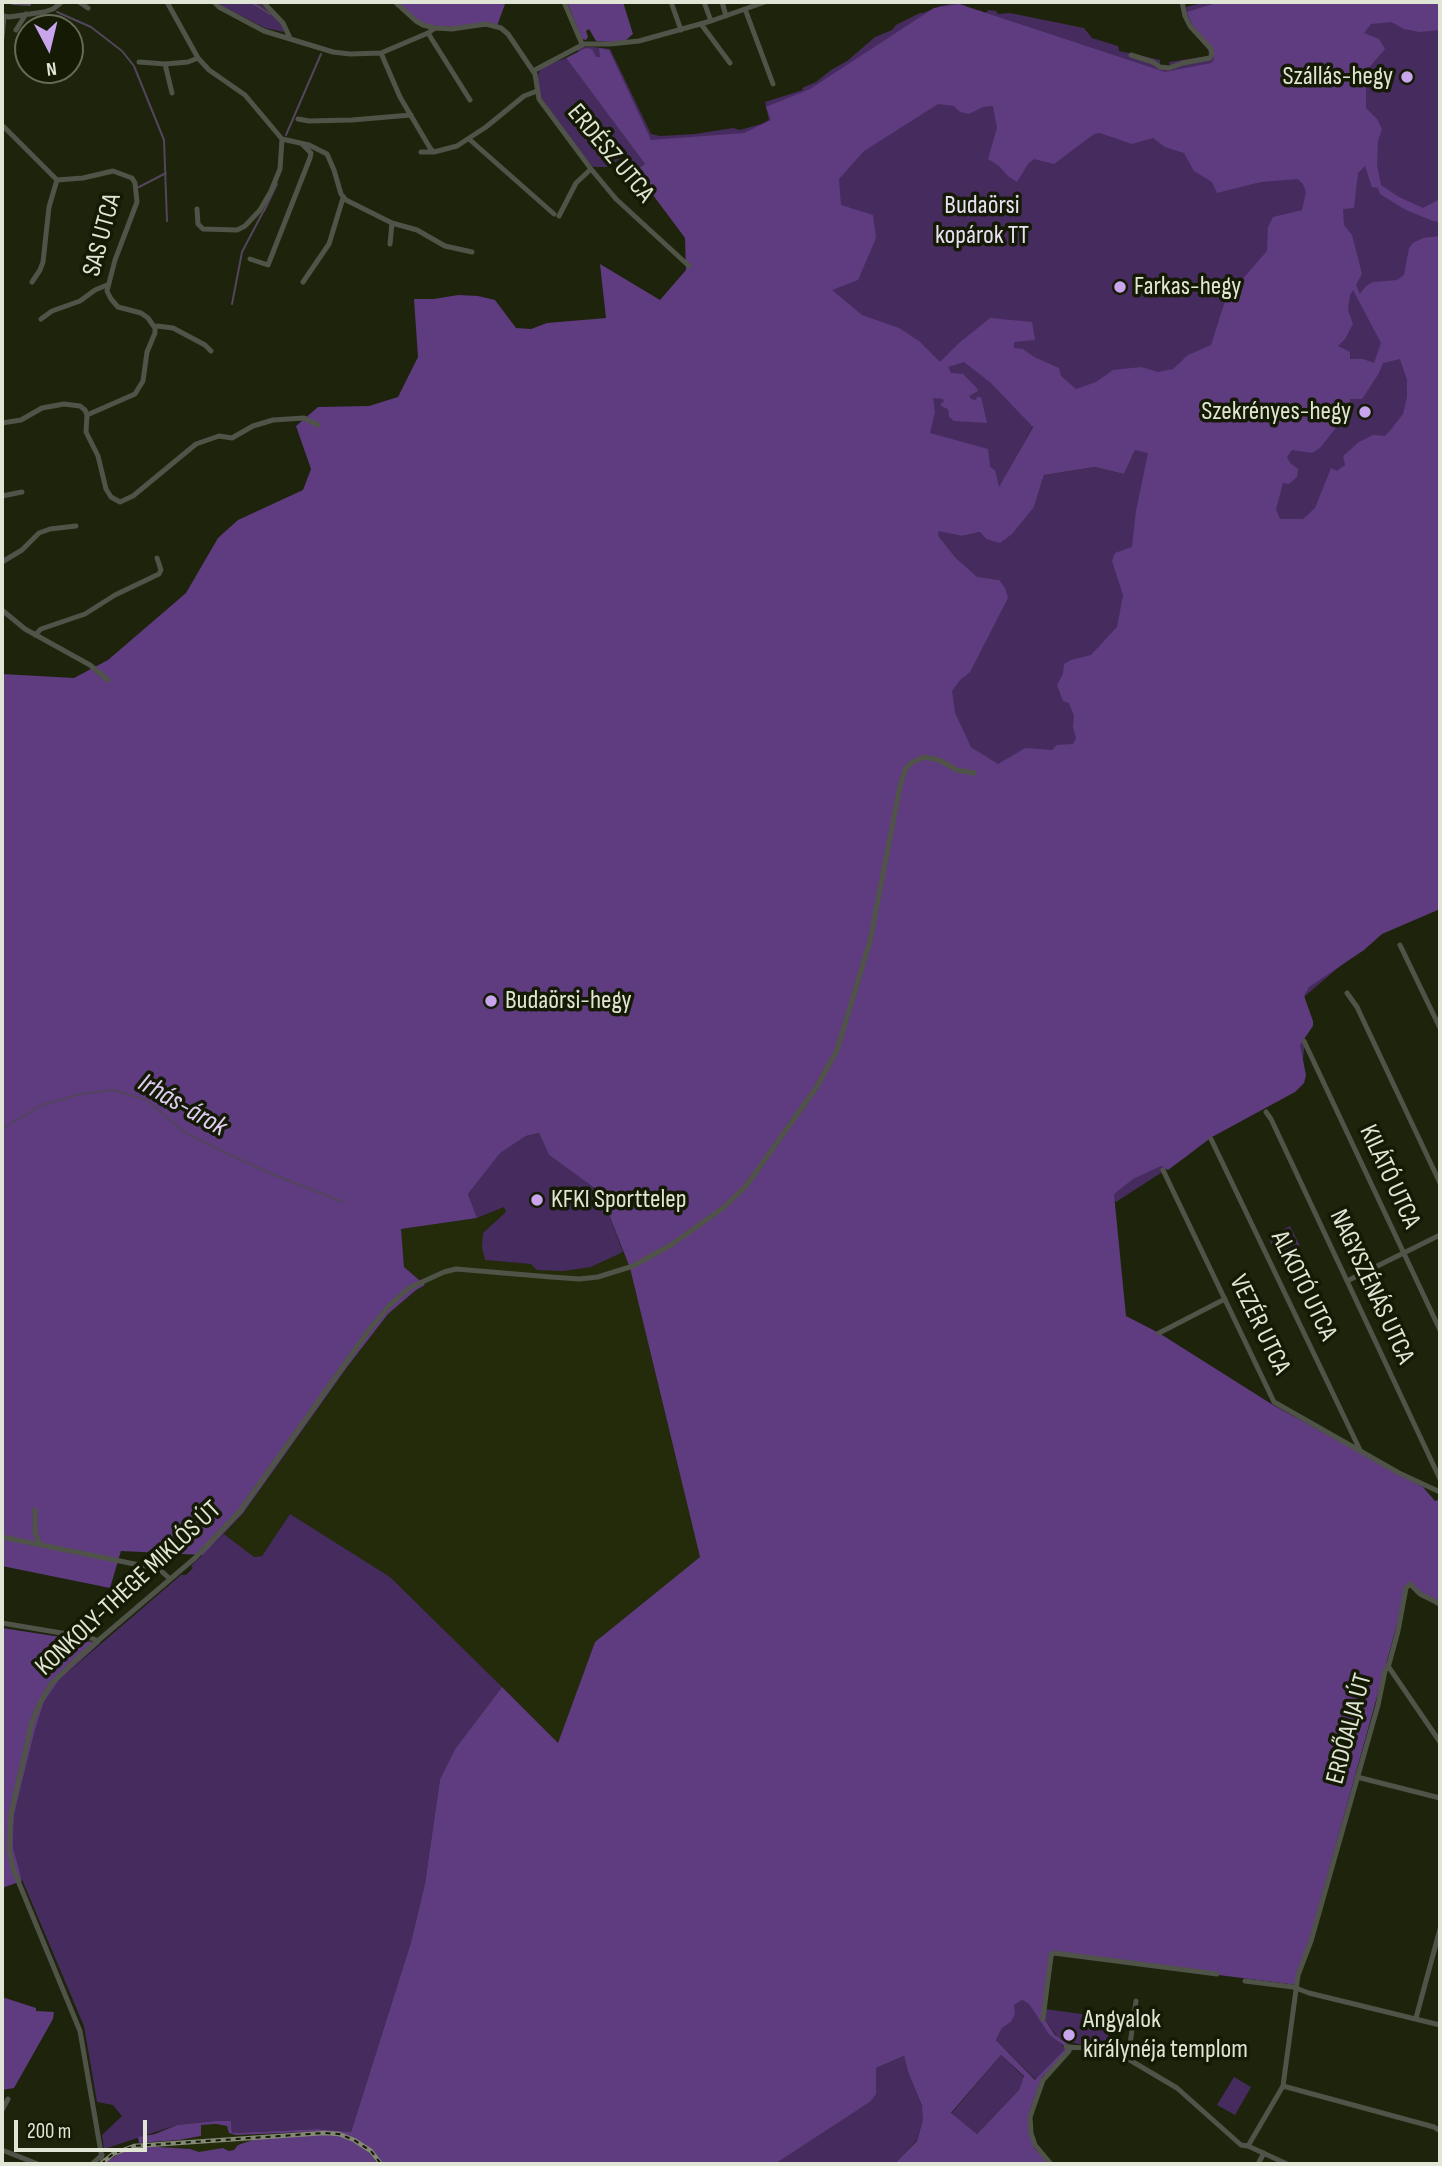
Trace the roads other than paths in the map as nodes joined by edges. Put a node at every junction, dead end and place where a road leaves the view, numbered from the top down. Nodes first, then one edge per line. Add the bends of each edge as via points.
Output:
1 (62, 2) edge
2 (79, 2) edge
3 (167, 2) edge
4 (214, 2) edge
5 (263, 2) edge
6 (395, 2) edge
7 (564, 2) edge
8 (671, 2) edge
9 (704, 2) edge
10 (722, 2) edge
11 (765, 2) edge
12 (1182, 2) edge
13 (89, 8) dead end
14 (745, 9) junction
15 (3, 14) edge
16 (26, 14) edge
17 (726, 16) junction
18 (711, 21) junction
19 (701, 24) junction
20 (435, 28) junction
21 (681, 30) junction
22 (428, 33) junction
23 (2, 38) edge
24 (290, 38) junction
25 (582, 44) junction
26 (382, 53) junction
27 (1131, 55) dead end
28 (198, 58) junction
29 (139, 62) dead end
30 (730, 63) dead end
31 (165, 64) junction
32 (533, 71) junction
33 (774, 84) dead end
34 (537, 92) junction
35 (172, 93) dead end
36 (470, 100) dead end
37 (411, 115) junction
38 (298, 120) dead end
39 (3, 127) edge
40 (282, 139) junction
41 (469, 139) junction
42 (300, 143) junction
43 (421, 152) dead end
44 (434, 152) junction
45 (592, 169) junction
46 (57, 180) junction
47 (343, 198) junction
48 (197, 209) dead end
49 (392, 223) junction
50 (390, 244) dead end
51 (472, 253) dead end
52 (250, 259) dead end
53 (689, 266) dead end
54 (32, 282) dead end
55 (303, 282) dead end
56 (107, 285) junction
57 (41, 319) dead end
58 (155, 328) junction
59 (211, 351) dead end
60 (87, 415) junction
61 (2, 423) edge
62 (318, 425) dead end
63 (22, 492) dead end
64 (2, 495) edge
65 (76, 526) dead end
66 (157, 558) dead end
67 (2, 562) edge
68 (2, 610) edge
69 (35, 635) junction
70 (108, 680) dead end
71 (974, 773) dead end
72 (1400, 944) dead end
73 (1348, 993) dead end
74 (1440, 1028) edge
75 (1304, 1041) dead end
76 (1266, 1112) dead end
77 (1211, 1139) dead end
78 (1163, 1170) dead end
79 (1440, 1183) edge
80 (1440, 1235) edge
81 (1404, 1253) junction
82 (1347, 1281) junction
83 (1225, 1299) junction
84 (1440, 1330) edge
85 (1158, 1333) dead end
86 (1360, 1450) junction
87 (1440, 1479) edge
88 (1440, 1492) edge
89 (35, 1510) dead end
90 (36, 1536) junction
91 (2, 1537) edge
92 (29, 1542) junction
93 (40, 1544) junction
94 (170, 1579) junction
95 (1440, 1604) edge
96 (2, 1623) edge
97 (98, 1641) junction
98 (1388, 1666) junction
99 (1440, 1742) edge
100 (1357, 1777) junction
101 (1440, 1798) edge
102 (1440, 1929) edge
103 (1217, 1974) dead end
104 (1245, 1981) dead end
105 (1297, 1989) junction
106 (1136, 2001) dead end
107 (1416, 2018) junction
108 (1043, 2019) dead end
109 (1440, 2025) edge
110 (1128, 2059) junction
111 (1283, 2086) junction
112 (8, 2099) dead end
113 (2, 2110) edge
114 (1440, 2119) edge
115 (1434, 2127) junction
116 (1440, 2131) edge
117 (1248, 2146) junction
118 (2, 2150) edge
119 (1264, 2153) junction
120 (102, 2155) junction
121 (38, 2164) edge
122 (92, 2164) edge
123 (103, 2164) edge
124 (1051, 2164) edge
125 (1258, 2164) edge
126 (1287, 2164) edge

1 - 16 street via 53,9
2 - 13 street
3 - 28 street
4 - 24 street via 264,31
5 - 24 street
6 - 20 street via 415,21
7 - 25 street
8 - 21 street
9 - 18 street
10 - 17 street
11 - 14 street
12 - 27 street via 1190,26 1211,49 1210,58 1170,68
14 - 17 street
14 - 33 street
15 - 23 street
17 - 18 street
18 - 19 street
19 - 21 street
19 - 30 street
20 - 22 street
20 - 32 street via 497,26 508,34
21 - 25 street via 632,42
22 - 26 street
22 - 36 street
24 - 26 street via 332,52
25 - 32 street
26 - 37 street
28 - 31 street
28 - 40 street via 245,95
29 - 31 street
31 - 35 street
32 - 34 street
34 - 41 street via 524,96
34 - 45 street, ERDÉSZ UTCA
37 - 38 street
37 - 44 street
39 - 46 street
40 - 42 street
40 - 48 street via 280,169 254,218 237,230 200,228
41 - 44 street
41 - 45 street via 557,215 576,183
42 - 47 street via 327,154
42 - 52 street via 311,153 268,265
43 - 44 street
45 - 53 street, ERDÉSZ UTCA via 616,199
46 - 54 street via 43,262
46 - 56 street, SAS UTCA via 113,171 135,183 137,202
47 - 49 street
47 - 55 street via 329,244
49 - 50 street
49 - 51 street
56 - 57 street
56 - 58 street, SAS UTCA via 116,305 141,313
58 - 59 street via 173,328
58 - 60 street via 143,381 135,394
60 - 61 street via 80,406 64,404
60 - 62 street via 86,432 106,489 120,502 134,496 196,444 219,436 232,438 273,420 304,418
63 - 64 street
65 - 67 street via 39,533
66 - 69 street via 160,574
68 - 69 street
69 - 70 street
71 - 94 street, KONKOLY-THEGE MIKLÓS ÚT via 924,757 907,767 870,941 843,1033 831,1063 746,1186 723,1208 653,1256 598,1277 456,1269 410,1288 369,1330 240,1511
72 - 74 street
73 - 79 street
75 - 81 street, KILÁTÓ UTCA
76 - 82 street, NAGYSZÉNÁS UTCA
77 - 86 street, ALKOTÓ UTCA
78 - 83 street, VEZÉR UTCA
80 - 81 street
81 - 82 street
81 - 84 street, KILÁTÓ UTCA
82 - 87 street, NAGYSZÉNÁS UTCA
83 - 85 street
83 - 86 street, VEZÉR UTCA via 1274,1402
86 - 88 street, VEZÉR UTCA
89 - 90 street
90 - 92 street
90 - 93 street
91 - 92 street
92 - 93 street
93 - 94 street via 159,1569
94 - 97 street, KONKOLY-THEGE MIKLÓS ÚT
95 - 98 street, ERDŐALJA ÚT via 1410,1584
96 - 97 street
97 - 120 street, KONKOLY-THEGE MIKLÓS ÚT via 59,1675 40,1703 13,1801 9,1838 14,1871 80,2031
98 - 99 street
98 - 100 street, ERDŐALJA ÚT
100 - 101 street
100 - 105 street, ERDŐALJA ÚT
102 - 107 street
103 - 108 street via 1053,1953
104 - 105 street
105 - 107 street
105 - 111 street, ERDŐALJA ÚT
106 - 110 street
107 - 109 street
110 - 117 street via 1177,2088 1241,2145
110 - 124 street via 1105,2050 1068,2047 1042,2080 1030,2117 1031,2133 1035,2146
111 - 115 street
111 - 117 street
112 - 113 street
114 - 115 street
115 - 116 street
117 - 119 street
118 - 121 street
119 - 125 street
119 - 126 street
120 - 122 street
120 - 123 street, KONKOLY-THEGE MIKLÓS ÚT

